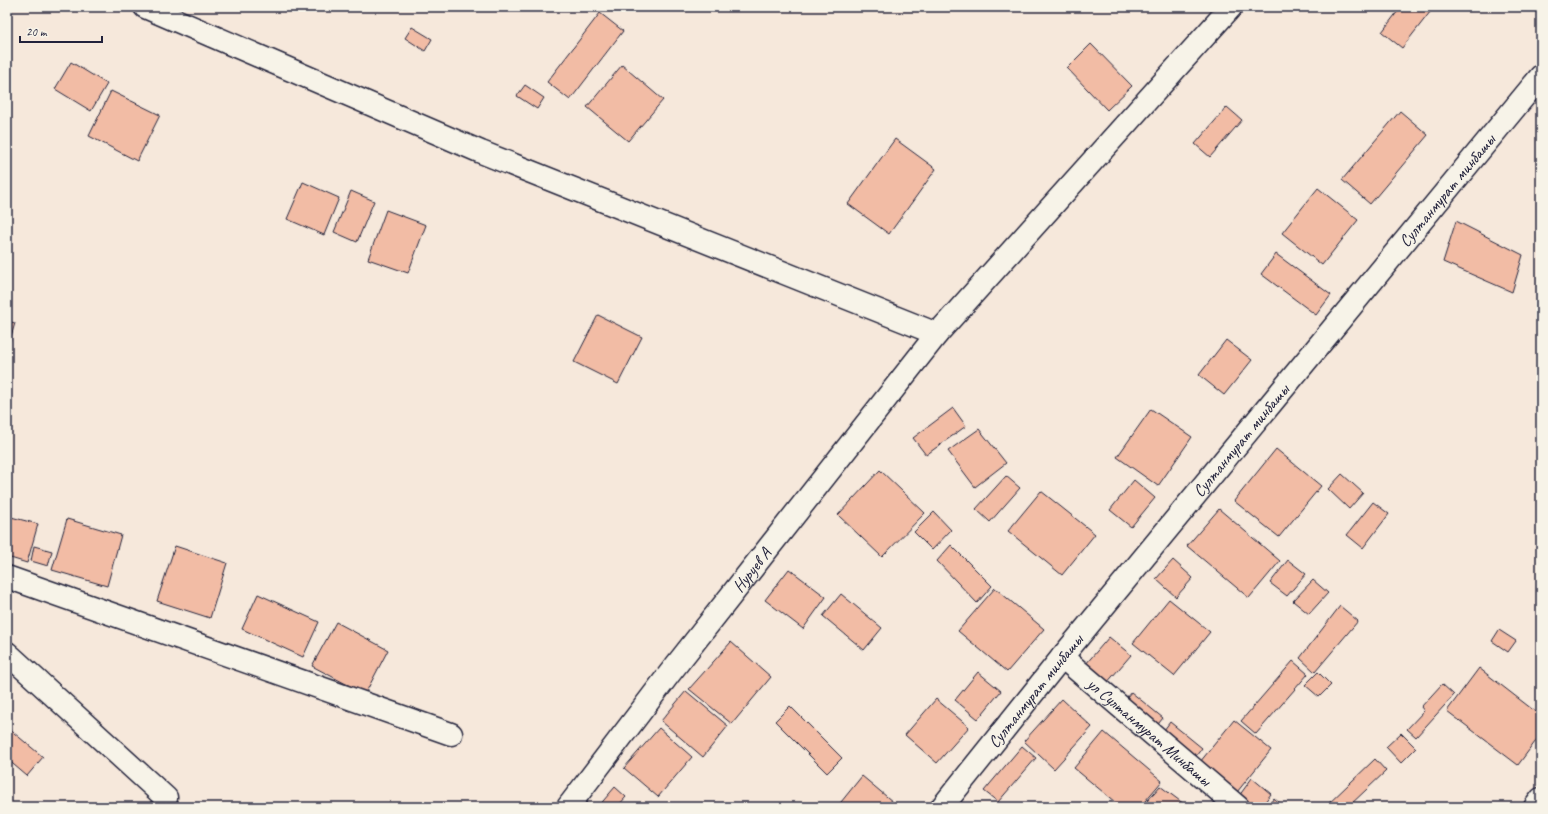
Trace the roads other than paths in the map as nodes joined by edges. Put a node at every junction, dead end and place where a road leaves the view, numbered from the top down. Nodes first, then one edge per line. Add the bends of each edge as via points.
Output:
1 (145, 7) edge
2 (1231, 7) edge
3 (1541, 76) edge
4 (937, 334) junction
5 (7, 577) edge
6 (7, 653) edge
7 (1062, 657) junction
8 (451, 734) dead end
9 (1541, 799) edge
10 (164, 807) edge
11 (568, 807) edge
12 (942, 807) edge
13 (1238, 807) edge
14 (1535, 807) edge

1 - 4 street via 481,152
2 - 4 street, Нуруев А
3 - 7 street, Султанмурат минбашы
4 - 11 street, Нуруев А via 670,673
5 - 8 street
6 - 10 street via 166,798
7 - 12 street, Султанмурат минбашы
7 - 13 street, ул Султанмурат Минбашы
9 - 14 street

